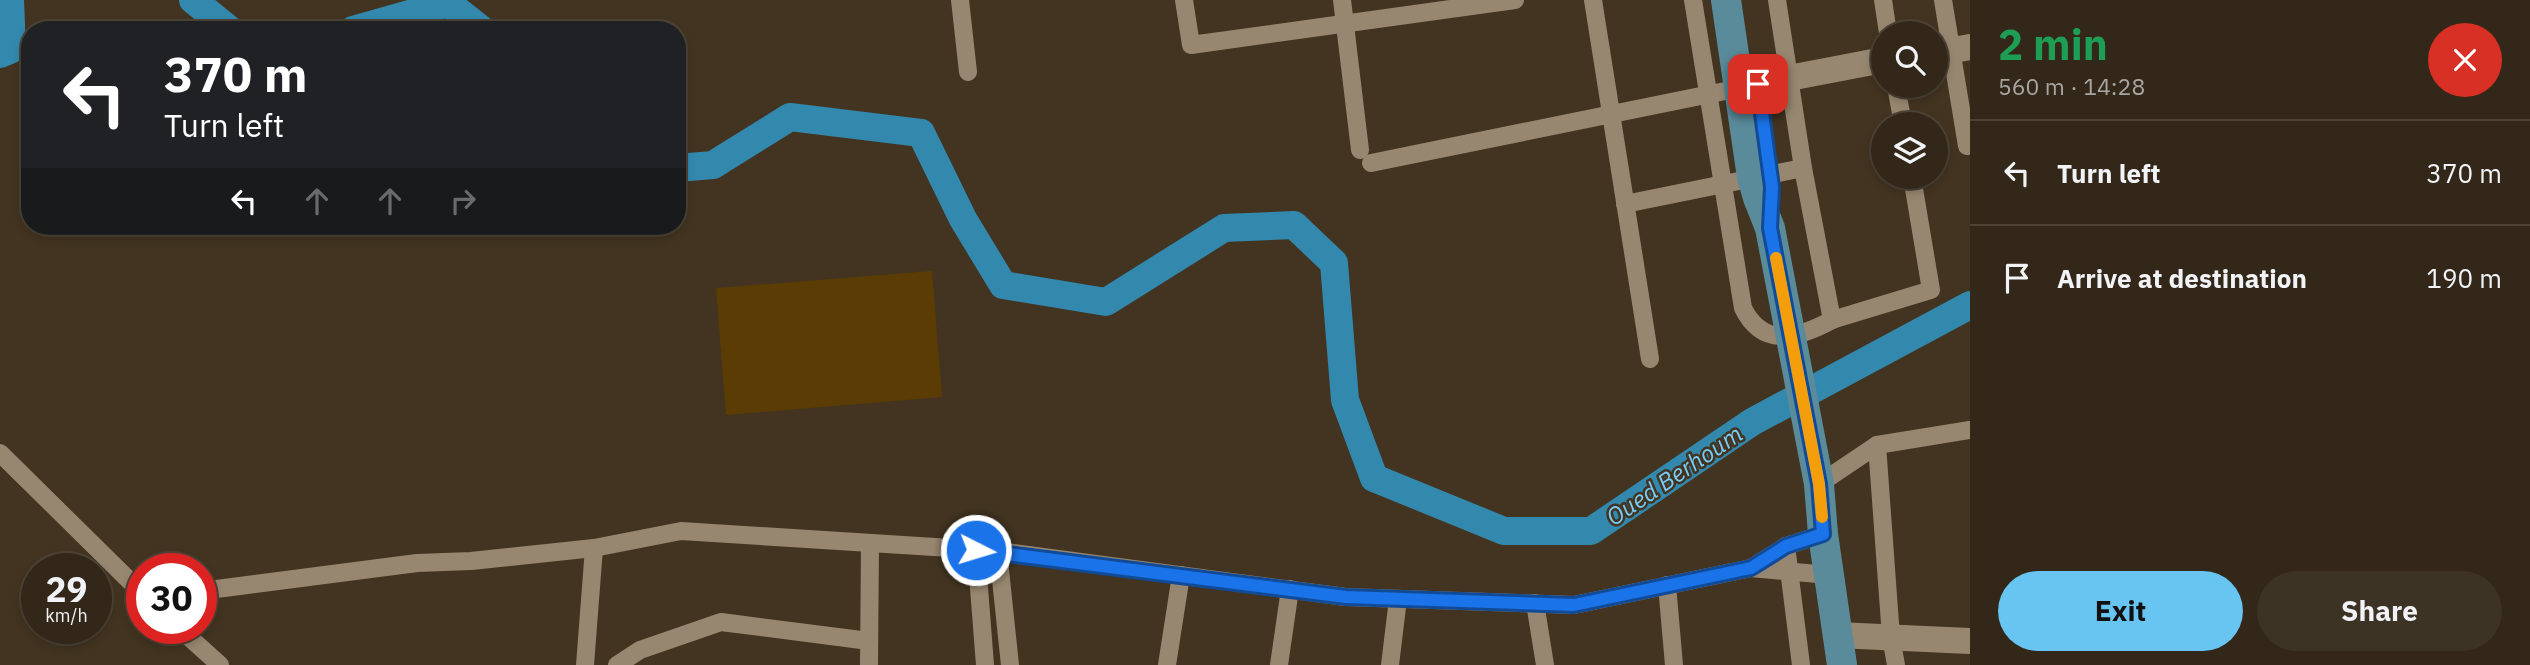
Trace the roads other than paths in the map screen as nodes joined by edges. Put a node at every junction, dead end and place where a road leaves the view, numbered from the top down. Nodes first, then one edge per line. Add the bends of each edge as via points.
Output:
1 (960, 0) edge
2 (1184, 0) edge
3 (1342, 0) edge
4 (1515, 0) edge
5 (1593, 0) edge
6 (1693, 0) edge
7 (1726, 0) edge
8 (1745, 0) edge
9 (1777, 0) edge
10 (1882, 0) edge
11 (1943, 0) edge
12 (1467, 3) edge
13 (1419, 6) edge
14 (1886, 21) edge
15 (1346, 23) junction
16 (1952, 50) edge
17 (1871, 62) edge
18 (968, 72) dead end
19 (1789, 78) junction
20 (1749, 86) junction
21 (1707, 95) junction
22 (1611, 114) junction
23 (1967, 146) dead end
24 (1803, 168) junction
25 (1761, 175) junction
26 (1722, 185) junction
27 (1914, 189) edge
28 (1625, 204) junction
29 (1832, 320) junction
30 (1795, 348) junction
31 (1650, 359) dead end
32 (1970, 430) edge
33 (1877, 445) junction
34 (0, 453) edge
35 (1819, 484) junction
36 (1823, 534) junction
37 (870, 543) junction
38 (1786, 546) junction
39 (594, 548) junction
40 (976, 550) junction
41 (998, 551) junction
42 (1751, 568) junction
43 (1790, 573) junction
44 (1181, 575) junction
45 (1829, 575) junction
46 (126, 577) edge
47 (1667, 585) junction
48 (217, 589) edge
49 (1290, 589) junction
50 (1398, 598) junction
51 (1535, 603) junction
52 (1838, 635) junction
53 (1891, 637) junction
54 (869, 641) junction
55 (1970, 641) edge
56 (197, 644) edge
57 (220, 665) edge
58 (585, 665) edge
59 (617, 665) edge
60 (869, 665) edge
61 (985, 665) edge
62 (1010, 665) edge
63 (1167, 665) edge
64 (1279, 665) edge
65 (1390, 665) edge
66 (1545, 665) edge
67 (1674, 665) edge
68 (1801, 665) edge
69 (1842, 665) edge
70 (1896, 665) edge

1 - 18 street
2 - 15 street via 1191,45
3 - 15 street
4 - 12 street
5 - 22 street
6 - 21 street
7 - 20 main road
8 - 20 main road
9 - 19 street
10 - 14 street
11 - 16 street
12 - 13 street
13 - 15 street
15 - 22 street via 1365,156
16 - 23 street
17 - 19 street
19 - 20 street
19 - 24 street
20 - 21 street
20 - 25 main road
21 - 22 street
21 - 26 street
22 - 28 street
24 - 25 street
24 - 29 street
25 - 26 street
25 - 30 main road via 1772,201 1770,228
26 - 28 street
26 - 30 street via 1743,308 1762,331
27 - 29 street via 1931,290
28 - 31 street
29 - 30 street via 1811,331
30 - 35 main road
32 - 33 street
33 - 35 street
33 - 53 street
34 - 46 street
35 - 36 main road
36 - 38 street
36 - 45 main road
37 - 39 street via 681,531
37 - 40 street
37 - 54 street
38 - 42 street
38 - 43 street
39 - 48 street via 417,563
39 - 58 street
40 - 41 street
40 - 61 street
41 - 44 street
41 - 62 street
42 - 43 street
42 - 47 street
43 - 45 street
43 - 68 street
44 - 49 street
44 - 63 street
45 - 52 main road
47 - 51 street via 1574,605
47 - 67 street
49 - 50 street
49 - 64 street
50 - 51 street
50 - 65 street
51 - 66 street
52 - 53 street
52 - 69 main road
53 - 55 street
53 - 70 street
54 - 59 street via 721,622 640,649
54 - 60 street
56 - 57 street

